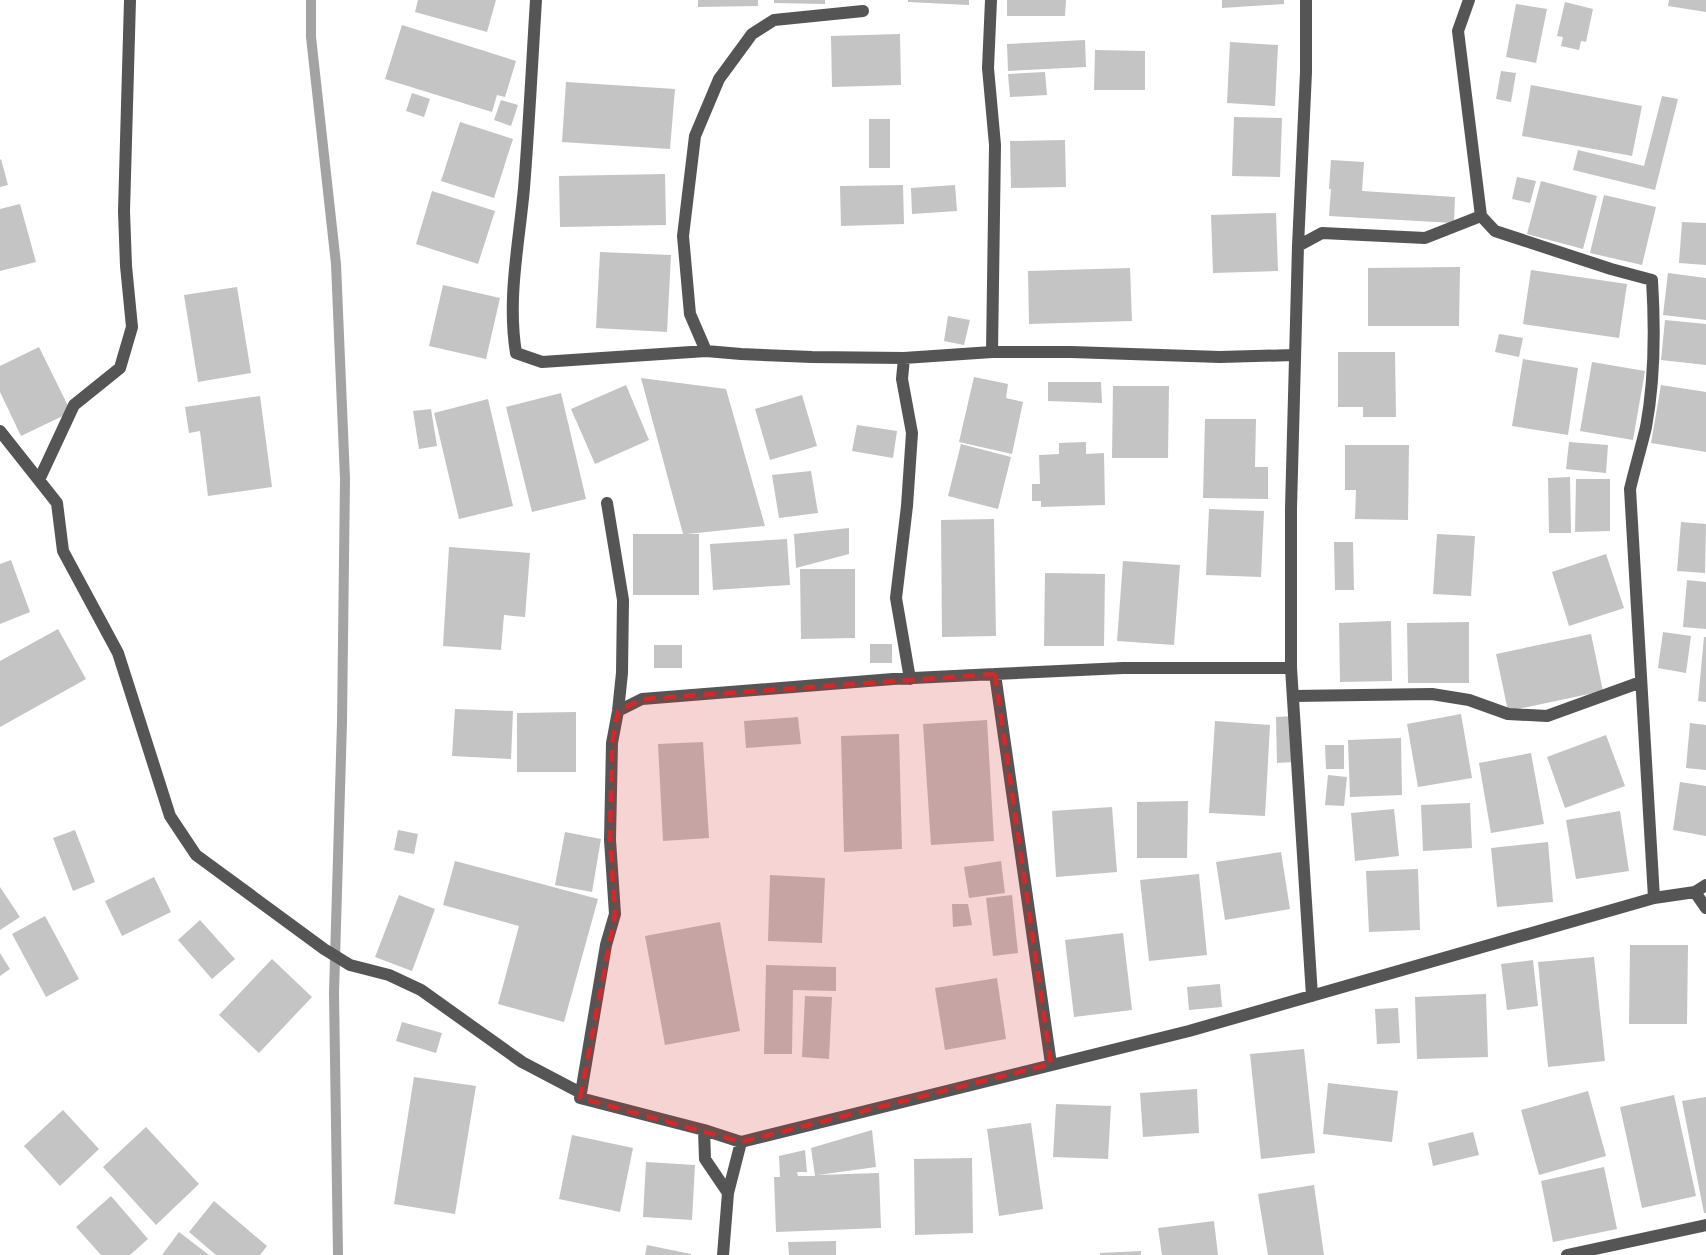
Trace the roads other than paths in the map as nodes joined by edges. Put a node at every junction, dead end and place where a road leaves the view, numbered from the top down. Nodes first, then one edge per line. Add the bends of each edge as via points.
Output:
1 (130, 0) edge
2 (536, 0) edge
3 (991, 0) edge
4 (1306, 0) edge
5 (1469, 0) edge
6 (863, 11) dead end
7 (1481, 216) junction
8 (1298, 246) junction
9 (706, 351) junction
10 (992, 352) junction
11 (1295, 355) junction
12 (904, 358) junction
13 (0, 431) edge
14 (39, 480) junction
15 (607, 503) dead end
16 (1292, 668) junction
17 (995, 674) junction
18 (910, 679) junction
19 (1641, 682) junction
20 (1293, 696) junction
21 (618, 711) junction
22 (1701, 889) edge
23 (1654, 898) junction
24 (1706, 908) edge
25 (1312, 996) junction
26 (1051, 1064) junction
27 (581, 1093) junction
28 (704, 1130) junction
29 (741, 1142) junction
30 (728, 1192) junction
31 (1706, 1225) edge
32 (723, 1255) edge
33 (1567, 1255) edge

1 - 14 street via 124,211 132,327 120,368 74,405
2 - 9 street via 513,284 512,331 516,353 542,362
3 - 10 street via 988,68 995,145
4 - 8 street
5 - 7 street via 1458,31
6 - 9 street via 774,20 752,34 719,79 695,136 683,236 690,314
7 - 8 street via 1425,238 1322,233
7 - 19 street via 1495,231 1652,280 1652,371 1646,426 1630,489
8 - 11 street
9 - 12 street
10 - 11 street
10 - 12 street
11 - 16 street
12 - 18 street via 902,379 912,433 896,598
13 - 14 street
14 - 27 street via 57,503 63,551 118,653 170,816 196,855 324,949 350,964 389,975 421,990 522,1062
15 - 21 street via 623,600
16 - 17 street via 1123,668
16 - 20 street
17 - 18 street
17 - 26 street
18 - 21 street via 642,699
19 - 20 street via 1547,716 1508,714 1469,700 1432,694
19 - 23 street
20 - 25 street
21 - 27 street via 612,743 610,830 615,914 606,945
22 - 23 street
22 - 24 street
23 - 25 street
25 - 26 street
26 - 29 street
27 - 28 street via 580,1098
28 - 29 street
28 - 30 street via 705,1159
29 - 30 street
30 - 32 street
31 - 33 street

